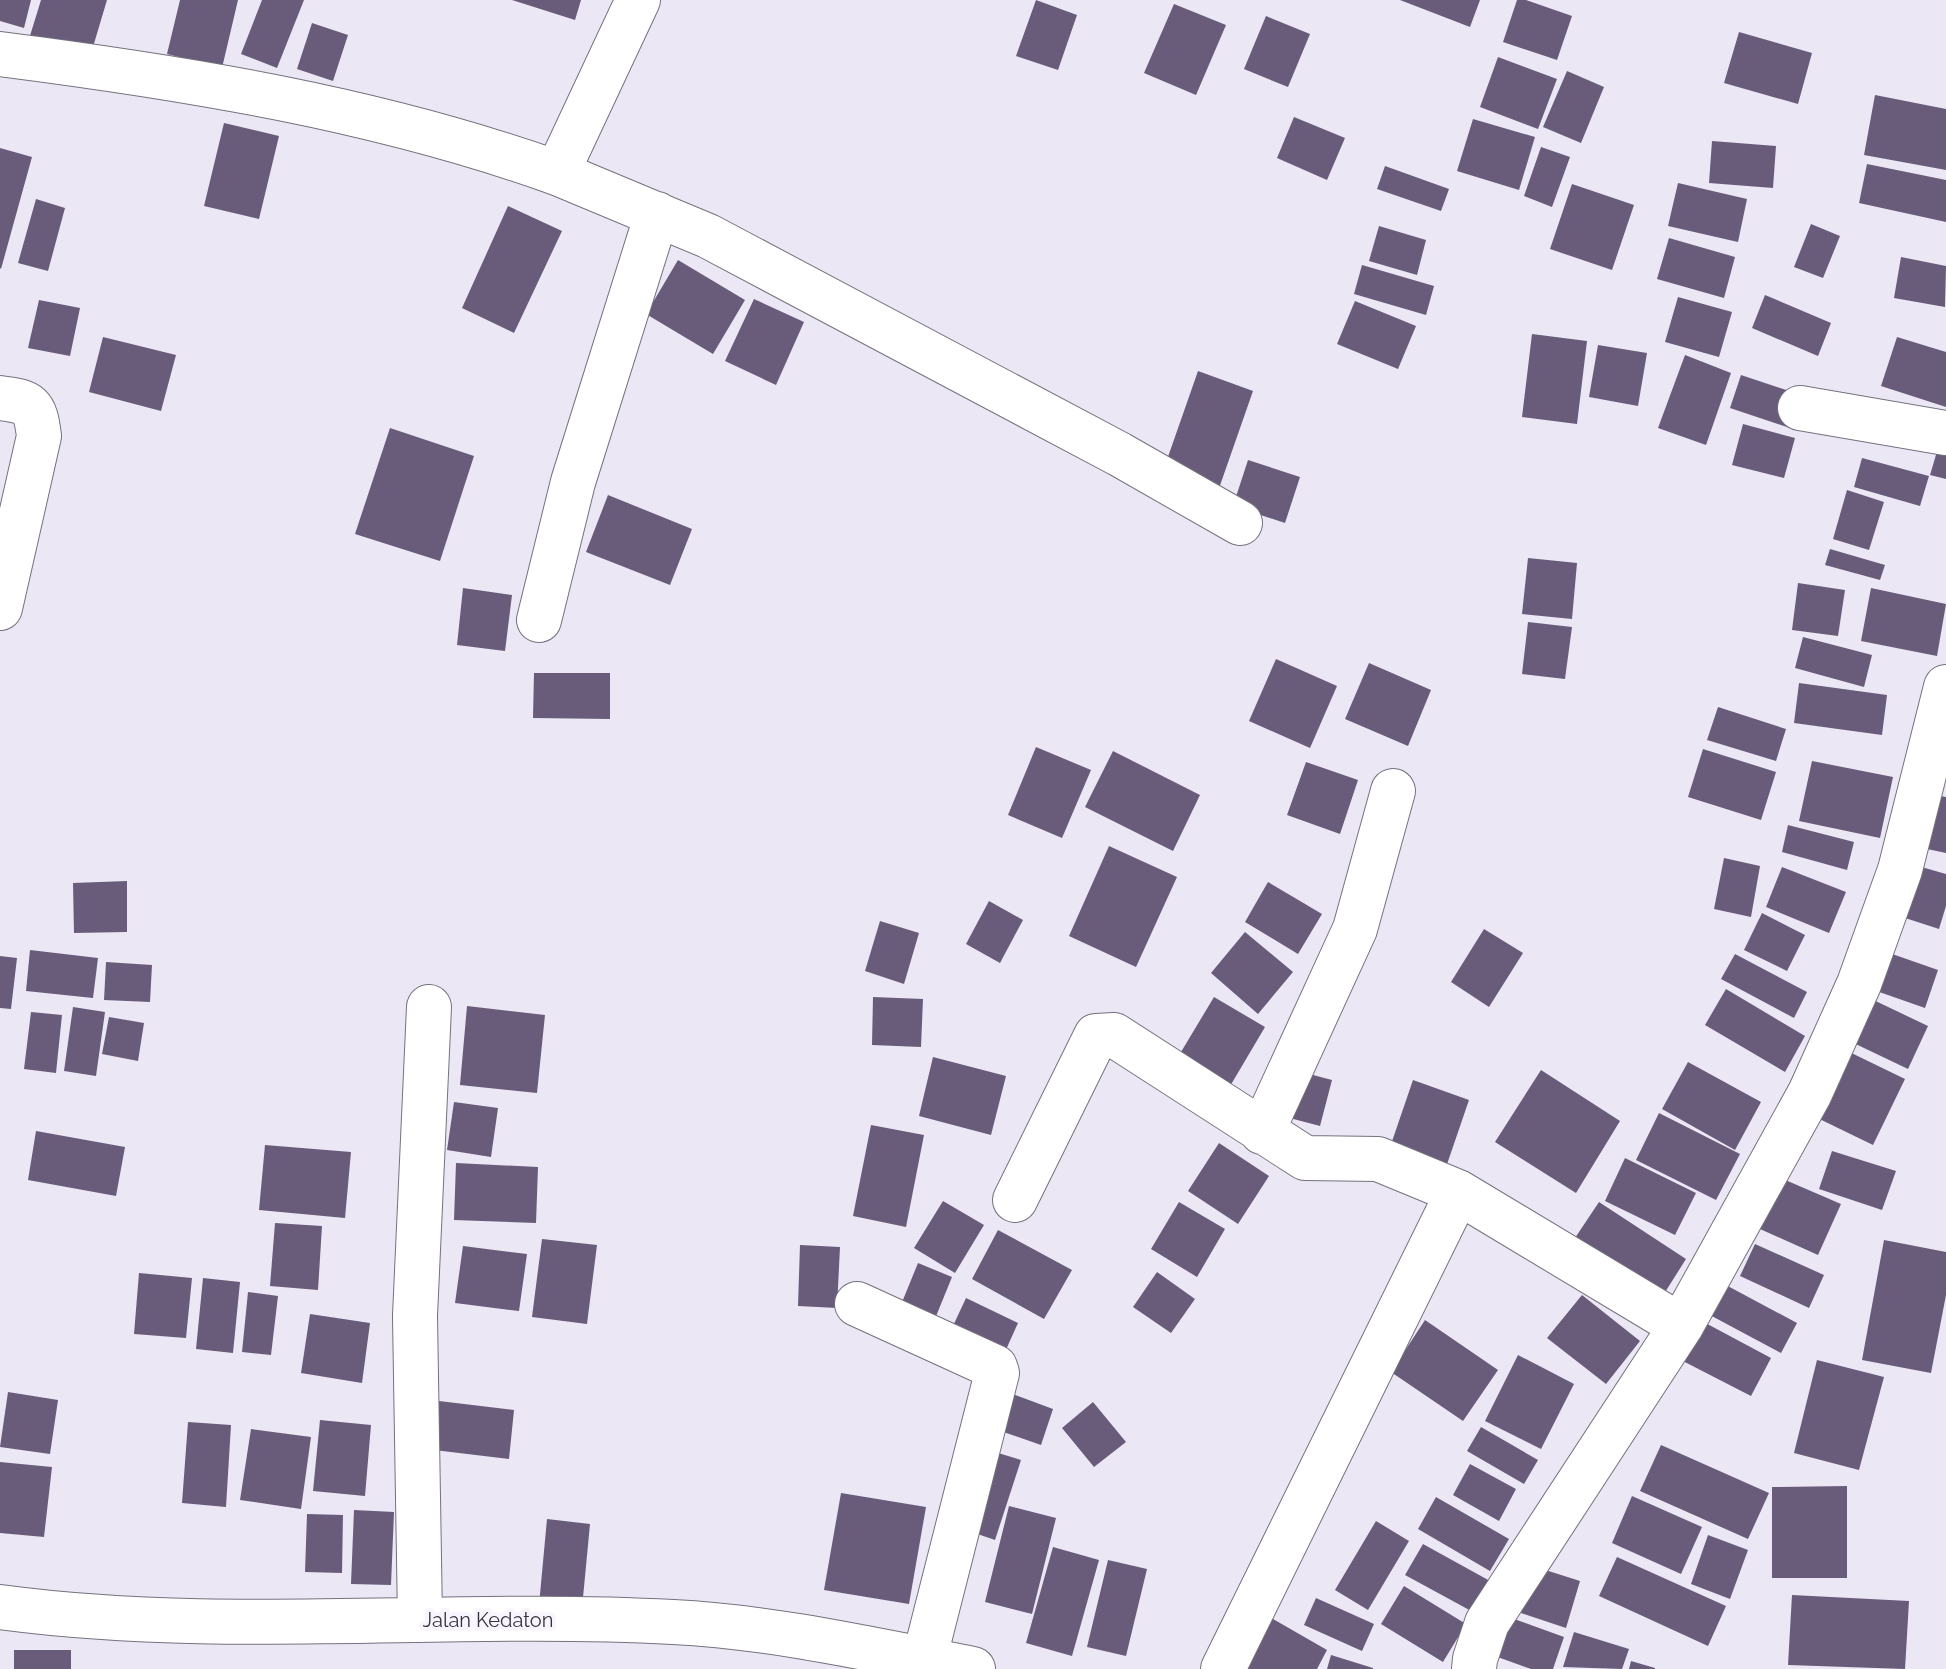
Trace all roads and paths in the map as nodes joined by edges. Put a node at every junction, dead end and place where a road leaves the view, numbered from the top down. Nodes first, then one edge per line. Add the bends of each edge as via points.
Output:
1 (638, 0) edge
2 (0, 54) edge
3 (557, 173) junction
4 (657, 214) junction
5 (0, 398) edge
6 (1800, 408) dead end
7 (1946, 433) edge
8 (1240, 523) dead end
9 (0, 608) edge
10 (539, 620) dead end
11 (1946, 687) edge
12 (1393, 791) dead end
13 (429, 1007) dead end
14 (1262, 1132) junction
15 (1458, 1192) junction
16 (1015, 1200) dead end
17 (857, 1304) dead end
18 (1681, 1326) junction
19 (0, 1607) edge
20 (420, 1619) junction
21 (836, 1657) edge
22 (924, 1660) junction
23 (973, 1669) edge
24 (1223, 1669) edge
25 (1474, 1669) edge

1 - 3 street
2 - 3 street via 163,76 298,102 430,134
3 - 4 street
4 - 8 street via 790,279
4 - 10 street via 573,482
5 - 9 street via 25,402 36,413 39,436
6 - 7 street
11 - 18 street via 1900,870 1859,984 1810,1093
12 - 14 street via 1355,929
13 - 20 street via 415,1316
14 - 15 street via 1305,1158 1378,1159
14 - 16 street via 1122,1039 1103,1034 1096,1036
15 - 18 street
15 - 24 street
17 - 22 street via 995,1367 997,1373
18 - 25 street via 1487,1623
19 - 20 street, Jalan Kedaton via 168,1621
20 - 21 street, Jalan Kedaton via 669,1621 728,1627
21 - 22 street, Jalan Kedaton
22 - 23 street, Jalan Kedaton

